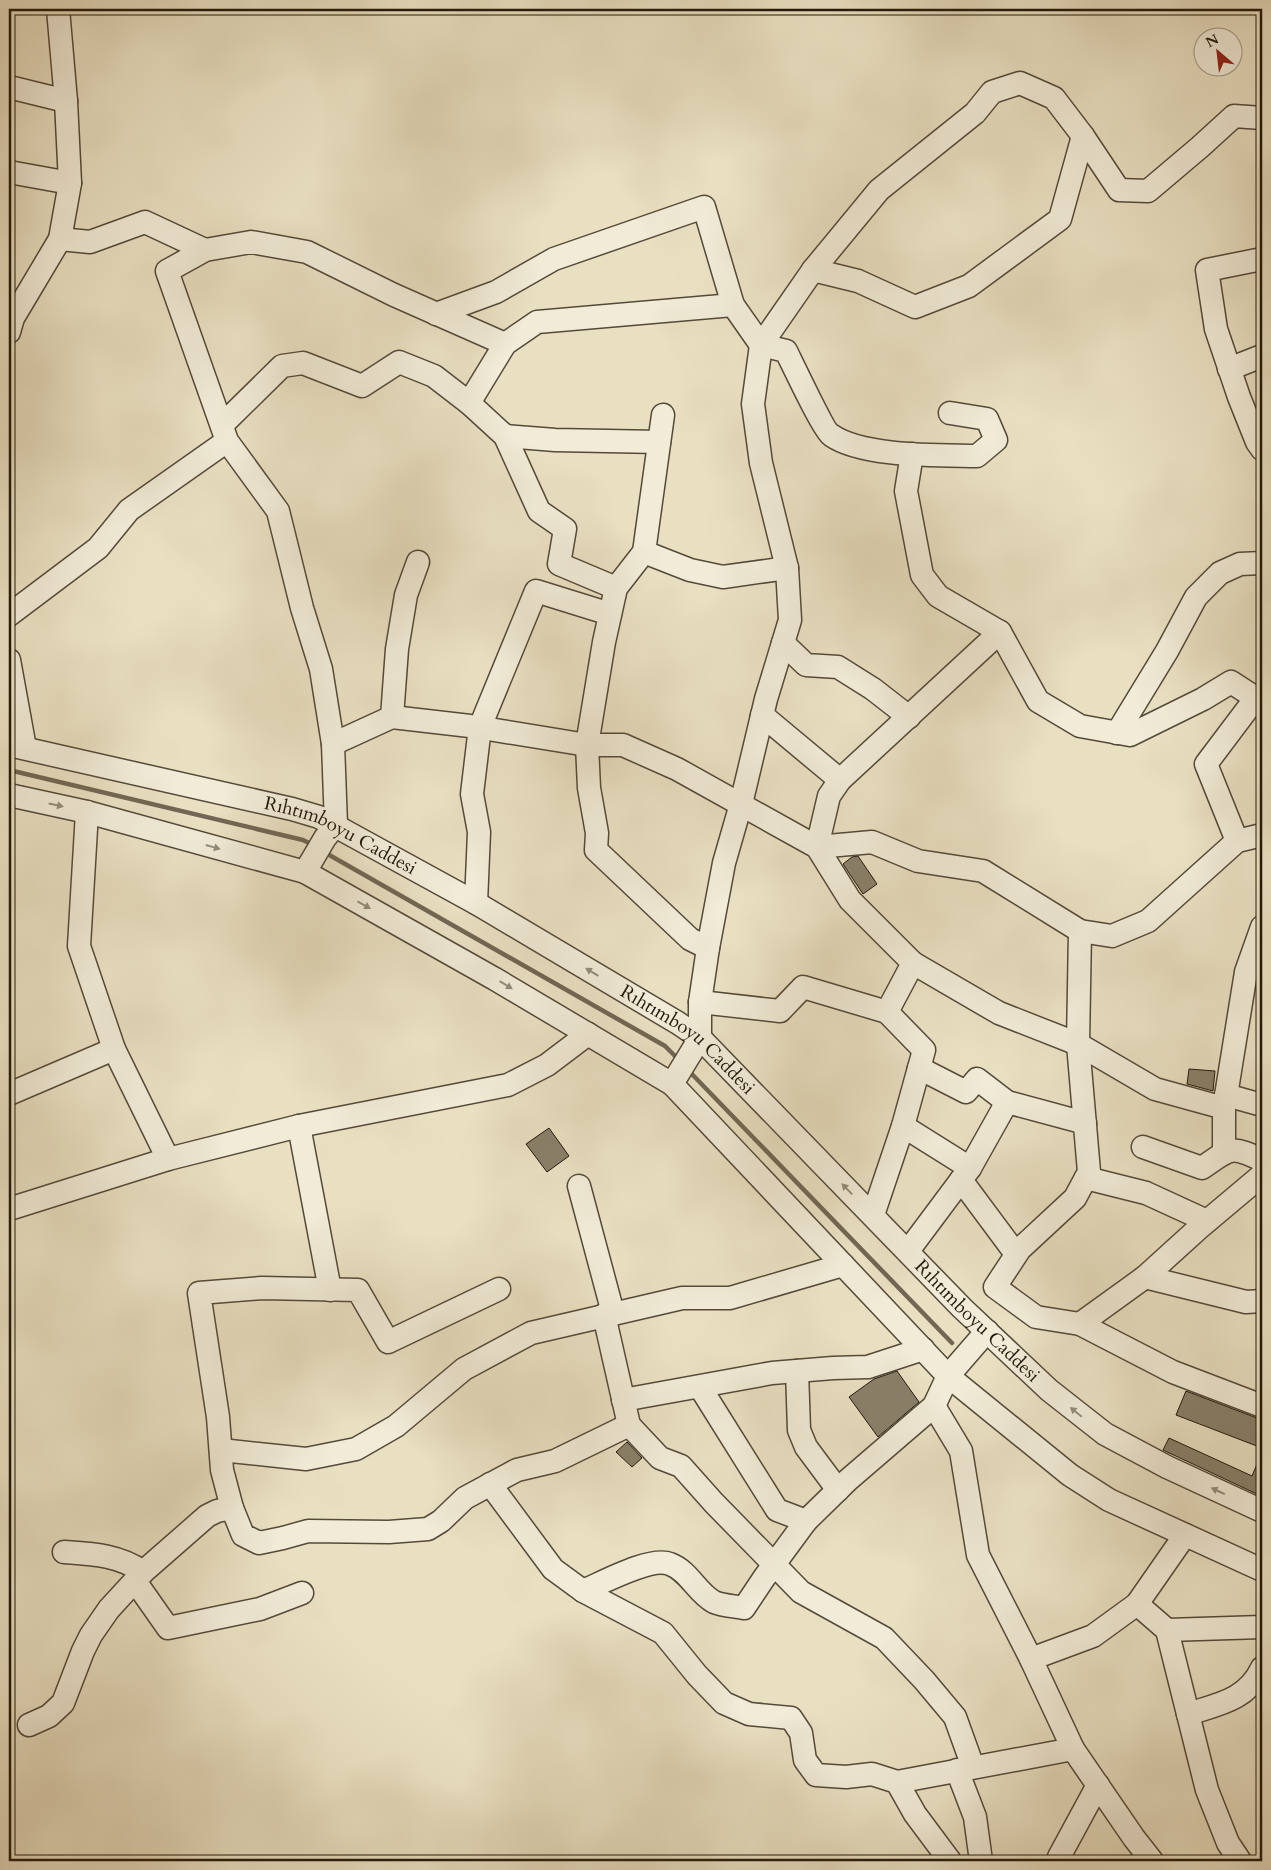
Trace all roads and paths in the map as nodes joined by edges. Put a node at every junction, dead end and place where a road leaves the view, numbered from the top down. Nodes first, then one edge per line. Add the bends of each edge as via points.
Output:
1 (58, 9) edge
2 (9, 87) edge
3 (66, 101) junction
4 (1262, 118) edge
5 (1083, 136) junction
6 (9, 172) edge
7 (70, 183) junction
8 (60, 239) junction
9 (204, 250) junction
10 (1262, 259) edge
11 (813, 270) junction
12 (733, 305) junction
13 (436, 314) junction
14 (10, 323) edge
15 (506, 344) junction
16 (761, 345) junction
17 (1262, 356) edge
18 (1229, 368) junction
19 (469, 403) junction
20 (950, 413) dead end
21 (663, 416) dead end
22 (225, 433) junction
23 (506, 436) junction
24 (659, 442) junction
25 (1262, 450) edge
26 (912, 454) junction
27 (644, 552) junction
28 (418, 562) dead end
29 (1262, 562) edge
30 (787, 568) junction
31 (616, 588) junction
32 (610, 614) junction
33 (9, 615) edge
34 (1000, 632) junction
35 (783, 643) junction
36 (9, 660) edge
37 (1259, 701) edge
38 (762, 715) junction
39 (392, 717) junction
40 (910, 717) junction
41 (480, 727) junction
42 (1117, 733) junction
43 (333, 744) junction
44 (587, 746) junction
45 (17, 747) edge
46 (840, 780) junction
47 (9, 795) edge
48 (741, 804) junction
49 (87, 812) junction
50 (331, 832) junction
51 (1262, 835) edge
52 (1237, 841) junction
53 (817, 847) junction
54 (309, 867) junction
55 (476, 903) junction
56 (1262, 926) edge
57 (1080, 931) junction
58 (708, 948) junction
59 (913, 963) junction
60 (700, 1002) junction
61 (888, 1012) junction
62 (588, 1034) junction
63 (1078, 1044) junction
64 (695, 1046) junction
65 (114, 1049) junction
66 (919, 1068) junction
67 (675, 1080) junction
68 (9, 1094) edge
69 (1225, 1101) junction
70 (1007, 1102) junction
71 (1262, 1106) edge
72 (1085, 1123) junction
73 (299, 1126) junction
74 (903, 1126) junction
75 (1143, 1148) dead end
76 (1224, 1153) junction
77 (168, 1159) junction
78 (1262, 1160) edge
79 (966, 1174) junction
80 (1262, 1175) edge
81 (1086, 1178) junction
82 (579, 1186) dead end
83 (9, 1209) edge
84 (873, 1215) junction
85 (1207, 1221) junction
86 (908, 1251) junction
87 (1016, 1254) junction
88 (843, 1265) junction
89 (1145, 1277) junction
90 (499, 1289) dead end
91 (330, 1290) junction
92 (1262, 1301) edge
93 (609, 1314) junction
94 (1080, 1324) junction
95 (987, 1331) junction
96 (923, 1349) junction
97 (797, 1371) junction
98 (948, 1376) junction
99 (700, 1387) junction
100 (623, 1400) junction
101 (934, 1406) junction
102 (1262, 1406) edge
103 (629, 1425) junction
104 (221, 1450) junction
105 (490, 1484) junction
106 (838, 1490) junction
107 (232, 1508) junction
108 (1262, 1511) edge
109 (806, 1521) junction
110 (1185, 1534) junction
111 (64, 1552) dead end
112 (774, 1565) junction
113 (1262, 1570) edge
114 (139, 1576) junction
115 (583, 1591) junction
116 (302, 1593) dead end
117 (1137, 1604) junction
118 (1262, 1627) edge
119 (1167, 1630) junction
120 (1031, 1659) junction
121 (1262, 1668) edge
122 (1188, 1714) junction
123 (29, 1725) dead end
124 (1073, 1749) junction
125 (965, 1768) junction
126 (897, 1782) junction
127 (1098, 1785) junction
128 (950, 1861) edge
129 (982, 1861) edge
130 (1059, 1861) edge
131 (1152, 1861) edge
132 (1240, 1861) edge

1 - 3 street
2 - 3 street
3 - 7 street
4 - 5 street via 1234,116 1148,191 1119,190
5 - 11 street via 1060,219 969,286 915,307 858,281
5 - 11 street via 1054,98 1020,83 992,92 975,113 879,190
6 - 7 street
7 - 8 street
8 - 9 street via 90,242 145,222
8 - 14 street
9 - 13 street via 251,242 307,252
9 - 22 street via 167,271
10 - 18 street via 1207,270 1216,329
11 - 16 street
12 - 13 street via 704,207 554,259 496,292
12 - 15 street via 537,322
12 - 16 street
13 - 15 street
15 - 19 street
16 - 26 street via 786,351 829,434 860,448
16 - 30 street via 753,404 761,463
17 - 18 street
18 - 25 street
19 - 22 street via 434,376 399,362 362,386 303,362 282,366
19 - 23 street
20 - 26 street via 987,419 996,440 977,456
21 - 24 street
22 - 33 street via 129,510 98,548
22 - 43 street via 278,511 321,669
23 - 24 street
23 - 31 street via 538,511 565,529 559,564
24 - 27 street
26 - 34 street via 906,492 922,575 938,596
27 - 30 street via 690,570 724,577
27 - 31 street
28 - 39 street via 406,595 397,649
29 - 42 street via 1240,564 1220,573 1196,597
30 - 35 street via 790,620
31 - 32 street
32 - 41 street via 536,591
32 - 44 street
34 - 40 street
34 - 42 street via 1038,702 1080,726
35 - 38 street
35 - 40 street via 806,666 838,668
36 - 45 street
37 - 42 street via 1231,682 1130,735
37 - 52 street via 1206,764
38 - 46 street
38 - 48 street
39 - 41 street
39 - 43 street
40 - 46 street
41 - 44 street
41 - 55 street via 472,794 479,832
43 - 50 street
44 - 48 street via 622,745 677,769
44 - 58 street via 596,850 690,939
45 - 50 street, Rıhtımboyu Caddesi via 292,809 319,817
46 - 53 street via 829,796
47 -> 49 street
48 - 53 street
48 - 58 street via 724,863
49 -> 54 street
49 - 65 street via 79,946
50 - 54 street
50 - 55 street, Rıhtımboyu Caddesi
51 - 52 street
52 - 57 street via 1148,921 1112,936
53 - 57 street via 872,842 918,861 983,871
53 - 59 street via 850,900
54 -> 62 street
64 -> 55 street, Rıhtımboyu Caddesi via 678,1023
56 - 69 street via 1246,972
57 - 63 street
58 - 60 street
59 - 61 street
59 - 63 street via 999,1013
60 - 61 street via 780,1011 803,987
60 - 64 street
61 - 66 street via 924,1050
62 - 67 street
62 - 73 street via 547,1065 508,1085
63 - 69 street via 1155,1089
63 - 72 street
64 - 67 street
84 -> 64 street, Rıhtımboyu Caddesi
65 - 68 street
65 - 77 street
66 - 70 street via 966,1092 977,1079
66 - 74 street
67 - 88 street
69 - 71 street
69 - 76 street
70 - 72 street
70 - 79 street
72 - 81 street via 1089,1172
73 - 77 street
73 - 91 street
74 - 79 street
74 - 84 street
75 - 76 street via 1202,1168
76 - 78 street via 1238,1149
77 - 83 street
79 - 86 street
79 - 87 street
80 - 85 street
81 - 85 street via 1146,1193
81 - 87 street via 1075,1198
82 - 93 street
84 - 86 street, Rıhtımboyu Caddesi
85 - 89 street
86 - 95 street, Rıhtımboyu Caddesi
87 - 94 street via 994,1286 1036,1316
88 - 93 street via 730,1298 682,1298
88 - 96 street
89 - 92 street via 1246,1302
89 - 94 street
90 - 91 street via 388,1342 358,1290
91 - 104 street via 262,1288 199,1293
93 - 100 street
93 - 104 street via 531,1333 464,1369 396,1426 356,1449 306,1459
94 - 102 street via 1173,1372
95 - 98 street
108 -> 95 street, Rıhtımboyu Caddesi via 1105,1434 1049,1390
96 - 97 street via 868,1367
96 - 98 street
97 - 99 street
97 - 106 street via 798,1430 806,1447
98 - 101 street
98 - 110 street via 1070,1475 1109,1500
99 - 100 street
99 - 109 street via 777,1510
100 - 103 street
101 - 106 street
101 - 120 street via 962,1451 978,1554
103 - 105 street via 555,1461 517,1470
103 - 112 street via 660,1458 681,1466
104 - 107 street via 222,1470
105 - 107 street via 465,1498 428,1530 308,1531 259,1543 243,1534
105 - 115 street via 553,1569
106 - 109 street
107 - 114 street via 207,1516
109 - 112 street
110 - 113 street
110 - 117 street
111 - 114 street via 115,1558 127,1562
112 - 115 street via 744,1608 714,1602 670,1564 647,1564
112 - 125 street via 802,1592 884,1638 924,1680 955,1717
114 - 116 street via 168,1628 260,1609
114 - 123 street via 91,1635 63,1703 49,1716
115 - 126 street via 663,1632 724,1703 750,1714 791,1718 801,1733 805,1760 816,1775 846,1777 872,1774
117 - 119 street
117 - 120 street via 1093,1636
118 - 119 street
119 - 122 street
120 - 124 street
121 - 122 street via 1256,1680 1237,1697
122 - 132 street via 1207,1790 1228,1842
124 - 125 street
124 - 127 street
125 - 126 street
125 - 129 street
126 - 128 street via 915,1814
127 - 130 street
127 - 131 street

